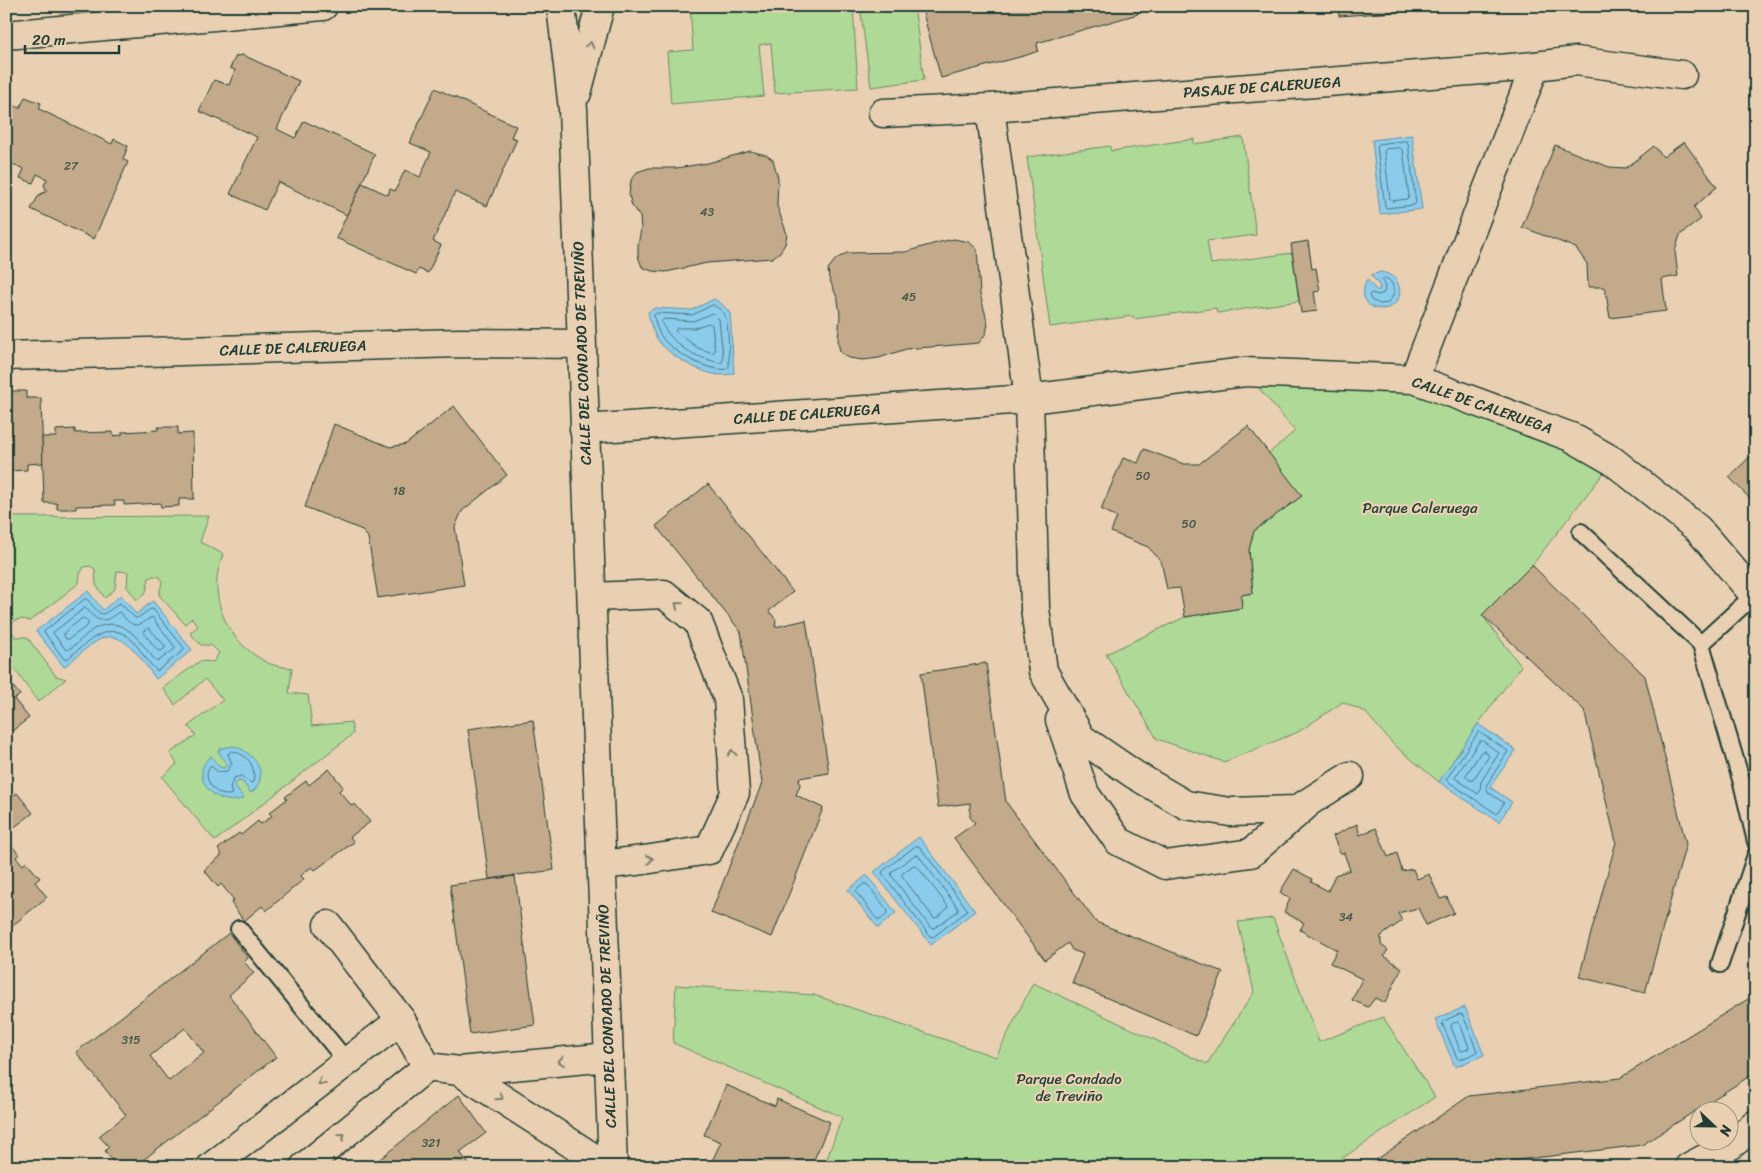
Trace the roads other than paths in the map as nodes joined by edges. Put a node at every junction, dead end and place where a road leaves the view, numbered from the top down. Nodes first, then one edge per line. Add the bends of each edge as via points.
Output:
1 (323, 6) edge
2 (562, 6) edge
3 (600, 6) edge
4 (6, 35) edge
5 (1535, 66) junction
6 (1682, 75) dead end
7 (990, 108) junction
8 (573, 109) junction
9 (884, 113) dead end
10 (581, 344) junction
11 (6, 356) edge
12 (1414, 379) junction
13 (1029, 399) junction
14 (584, 429) junction
15 (1581, 532) dead end
16 (1755, 596) edge
17 (592, 597) junction
18 (1700, 644) junction
19 (1042, 671) junction
20 (1350, 776) dead end
21 (1312, 800) junction
22 (1756, 842) edge
23 (1756, 855) edge
24 (602, 865) junction
25 (328, 925) dead end
26 (239, 929) dead end
27 (1720, 964) dead end
28 (401, 1020) junction
29 (609, 1057) junction
30 (347, 1062) junction
31 (427, 1067) junction
32 (459, 1071) junction
33 (1756, 1124) edge
34 (1743, 1144) edge
35 (613, 1166) edge
36 (211, 1167) edge
37 (304, 1167) edge
38 (1689, 1167) edge

1 - 4 street
2 - 8 street, CALLE DEL CONDADO DE TREVIÑO
8 -> 3 street, CALLE DEL CONDADO DE TREVIÑO
5 - 6 street, PASAJE DE CALERUEGA via 1576,61
5 - 7 street, PASAJE DE CALERUEGA
5 - 12 street
7 - 9 street, PASAJE DE CALERUEGA
7 - 13 street
8 - 10 street, CALLE DEL CONDADO DE TREVIÑO
10 - 11 street, CALLE DE CALERUEGA via 460,343
10 - 14 street, CALLE DEL CONDADO DE TREVIÑO
12 - 13 street, CALLE DE CALERUEGA via 1244,372
12 - 16 street, CALLE DE CALERUEGA via 1572,437 1613,461 1698,529
13 - 14 street, CALLE DE CALERUEGA
13 - 19 street via 1034,608
14 - 17 street, CALLE DEL CONDADO DE TREVIÑO
15 - 18 lane
16 - 18 lane, CALLE DE CALERUEGA
17 - 24 street, CALLE DEL CONDADO DE TREVIÑO
24 -> 17 street via 709,850 735,793 728,699 698,622 664,594
18 - 22 lane via 1742,783
19 - 21 street via 1081,738 1186,805 1230,812 1296,810
19 - 21 street via 1085,794 1118,841 1165,865 1251,853
20 - 21 street
23 - 27 lane
24 - 29 street, CALLE DEL CONDADO DE TREVIÑO
25 - 28 street
26 - 30 lane
28 - 30 street
28 - 31 street
29 -> 32 street
29 - 35 street, CALLE DEL CONDADO DE TREVIÑO
30 -> 36 street
31 - 32 street
37 -> 31 street
32 -> 35 street via 600,1162
33 - 34 street
34 - 38 street

